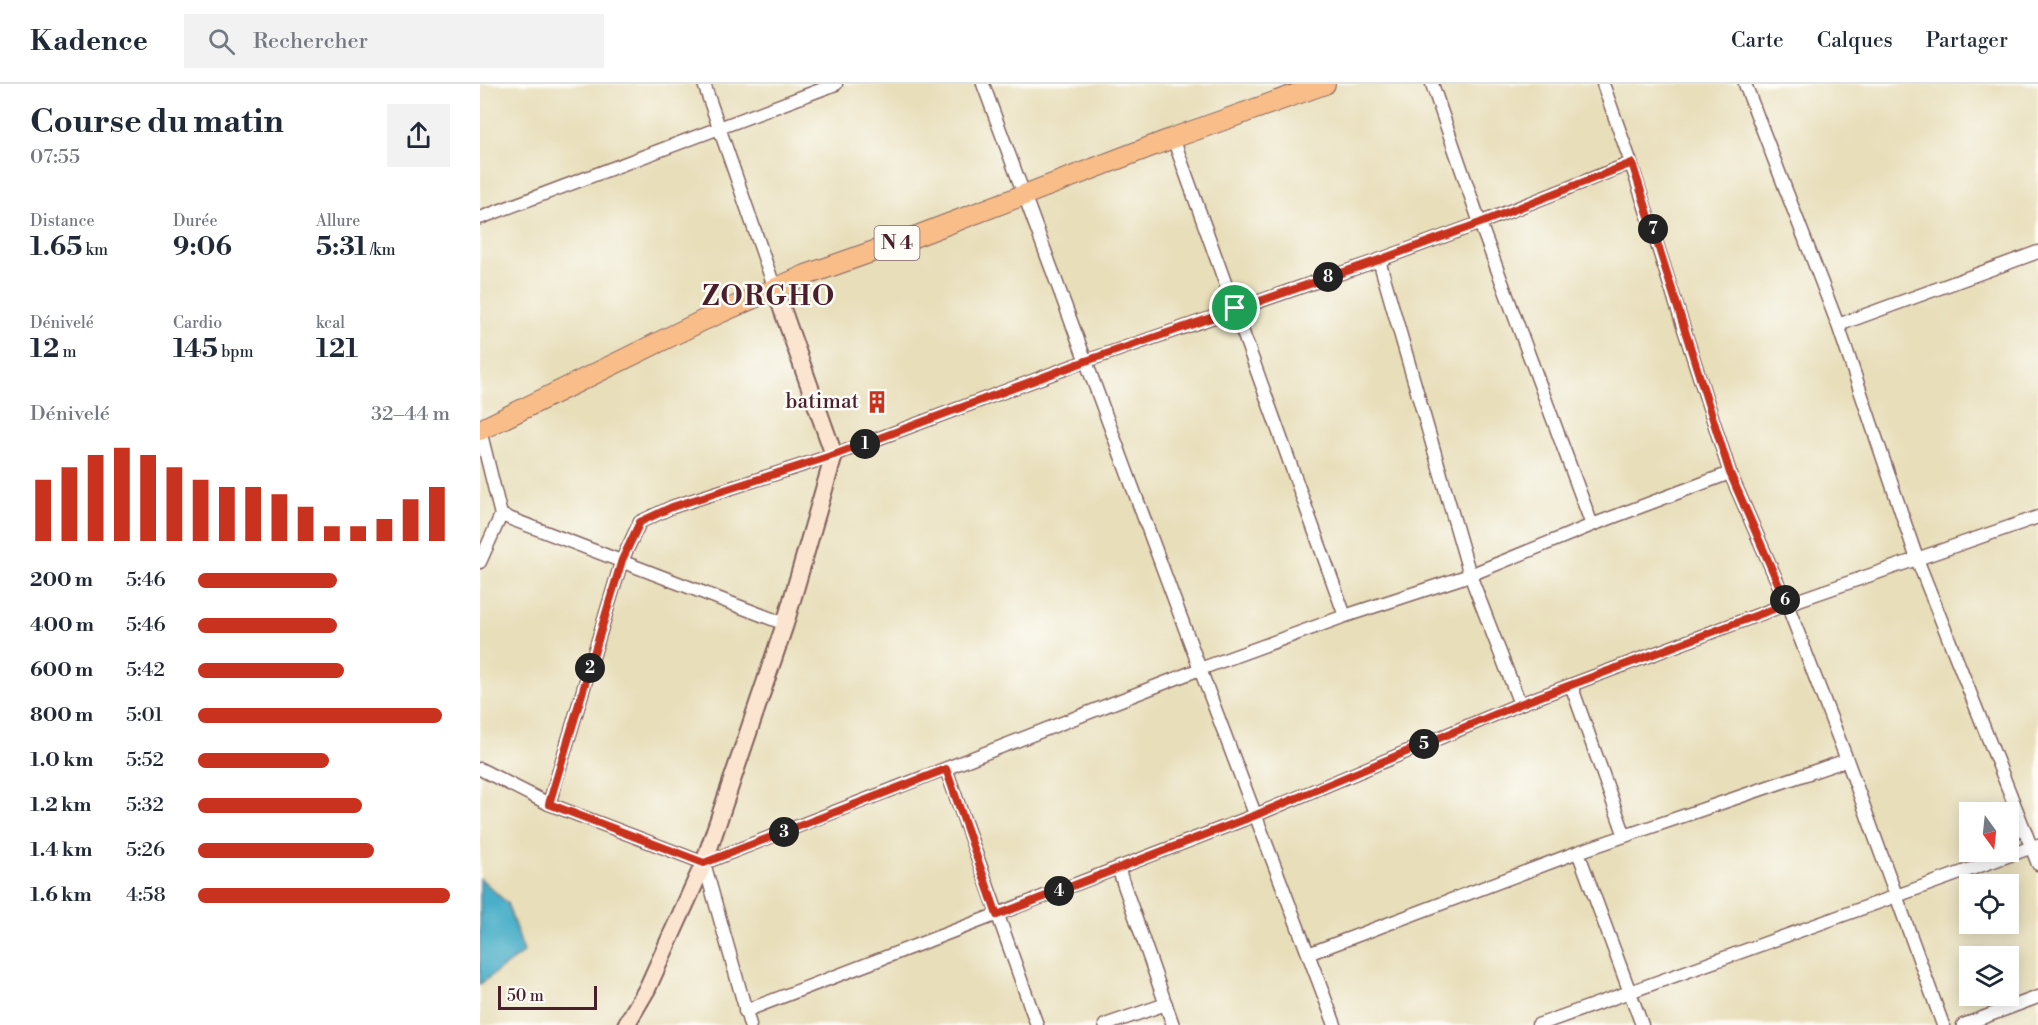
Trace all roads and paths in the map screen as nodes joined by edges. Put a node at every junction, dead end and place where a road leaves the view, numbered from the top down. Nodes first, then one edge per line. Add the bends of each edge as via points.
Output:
1 (704, 84) edge
2 (836, 84) edge
3 (983, 84) edge
4 (1325, 84) edge
5 (1432, 84) edge
6 (1603, 84) edge
7 (1749, 85) edge
8 (1295, 89) edge
9 (719, 128) junction
10 (1173, 138) junction
11 (1632, 163) junction
12 (1024, 194) junction
13 (480, 218) edge
14 (1480, 223) junction
15 (2038, 252) edge
16 (1379, 260) junction
17 (775, 289) junction
18 (1235, 308) junction
19 (1838, 325) junction
20 (1086, 361) junction
21 (480, 430) edge
22 (834, 455) junction
23 (1730, 473) junction
24 (501, 515) junction
25 (2038, 517) edge
26 (1592, 525) junction
27 (1917, 559) junction
28 (622, 560) junction
29 (480, 562) edge
30 (1470, 574) junction
31 (1787, 604) junction
32 (1345, 616) junction
33 (785, 624) junction
34 (1200, 669) junction
35 (1571, 685) junction
36 (1520, 704) junction
37 (1847, 760) junction
38 (480, 769) edge
39 (946, 769) junction
40 (549, 804) junction
41 (1256, 815) junction
42 (1625, 836) junction
43 (2035, 846) edge
44 (1578, 852) junction
45 (704, 863) junction
46 (2038, 864) edge
47 (1118, 867) junction
48 (1896, 896) junction
49 (997, 915) junction
50 (1308, 954) junction
51 (1629, 992) junction
52 (2038, 997) edge
53 (1166, 1004) junction
54 (745, 1011) junction
55 (626, 1025) edge
56 (750, 1025) edge
57 (1037, 1025) edge
58 (1105, 1025) edge
59 (1173, 1025) edge
60 (1335, 1025) edge
61 (1538, 1025) edge
62 (1642, 1025) edge
63 (1943, 1025) edge
64 (1963, 1025) edge

1 - 9 street
2 - 9 street
3 - 12 street
4 - 8 highway, N 4
5 - 14 street
6 - 11 street
7 - 19 street
8 - 10 highway, N 4
9 - 13 street
9 - 17 street
10 - 12 highway, N 4
10 - 18 street
11 - 14 street
11 - 23 street
12 - 17 highway, N 4
12 - 20 street
14 - 16 street
14 - 26 street
15 - 19 street
16 - 18 street
16 - 30 street
17 - 21 highway, N 4
17 - 22 main road
18 - 20 street
18 - 32 street
19 - 27 street
20 - 22 street
20 - 34 street
21 - 24 street
22 - 28 street via 672,507 640,522
22 - 33 main road
23 - 26 street
23 - 31 street
24 - 28 street
24 - 29 street
25 - 27 street
26 - 30 street
27 - 31 street
27 - 43 street
28 - 33 street
28 - 40 street
30 - 32 street
30 - 36 street
31 - 35 street
31 - 37 street
32 - 34 street
33 - 45 main road
34 - 39 street
34 - 41 street
35 - 36 street
35 - 42 street
36 - 41 street
37 - 42 street
37 - 48 street
38 - 40 street
39 - 45 street
39 - 49 street
40 - 45 street
41 - 47 street
41 - 50 street
42 - 44 street
43 - 46 street
43 - 48 street
44 - 50 street
44 - 51 street
45 - 54 street
45 - 55 main road via 647,989
47 - 49 street
47 - 53 street
48 - 51 street
48 - 63 street
49 - 54 street
49 - 57 street
50 - 60 street
51 - 61 street
51 - 62 street
52 - 64 street
53 - 58 street
53 - 59 street
54 - 56 street

